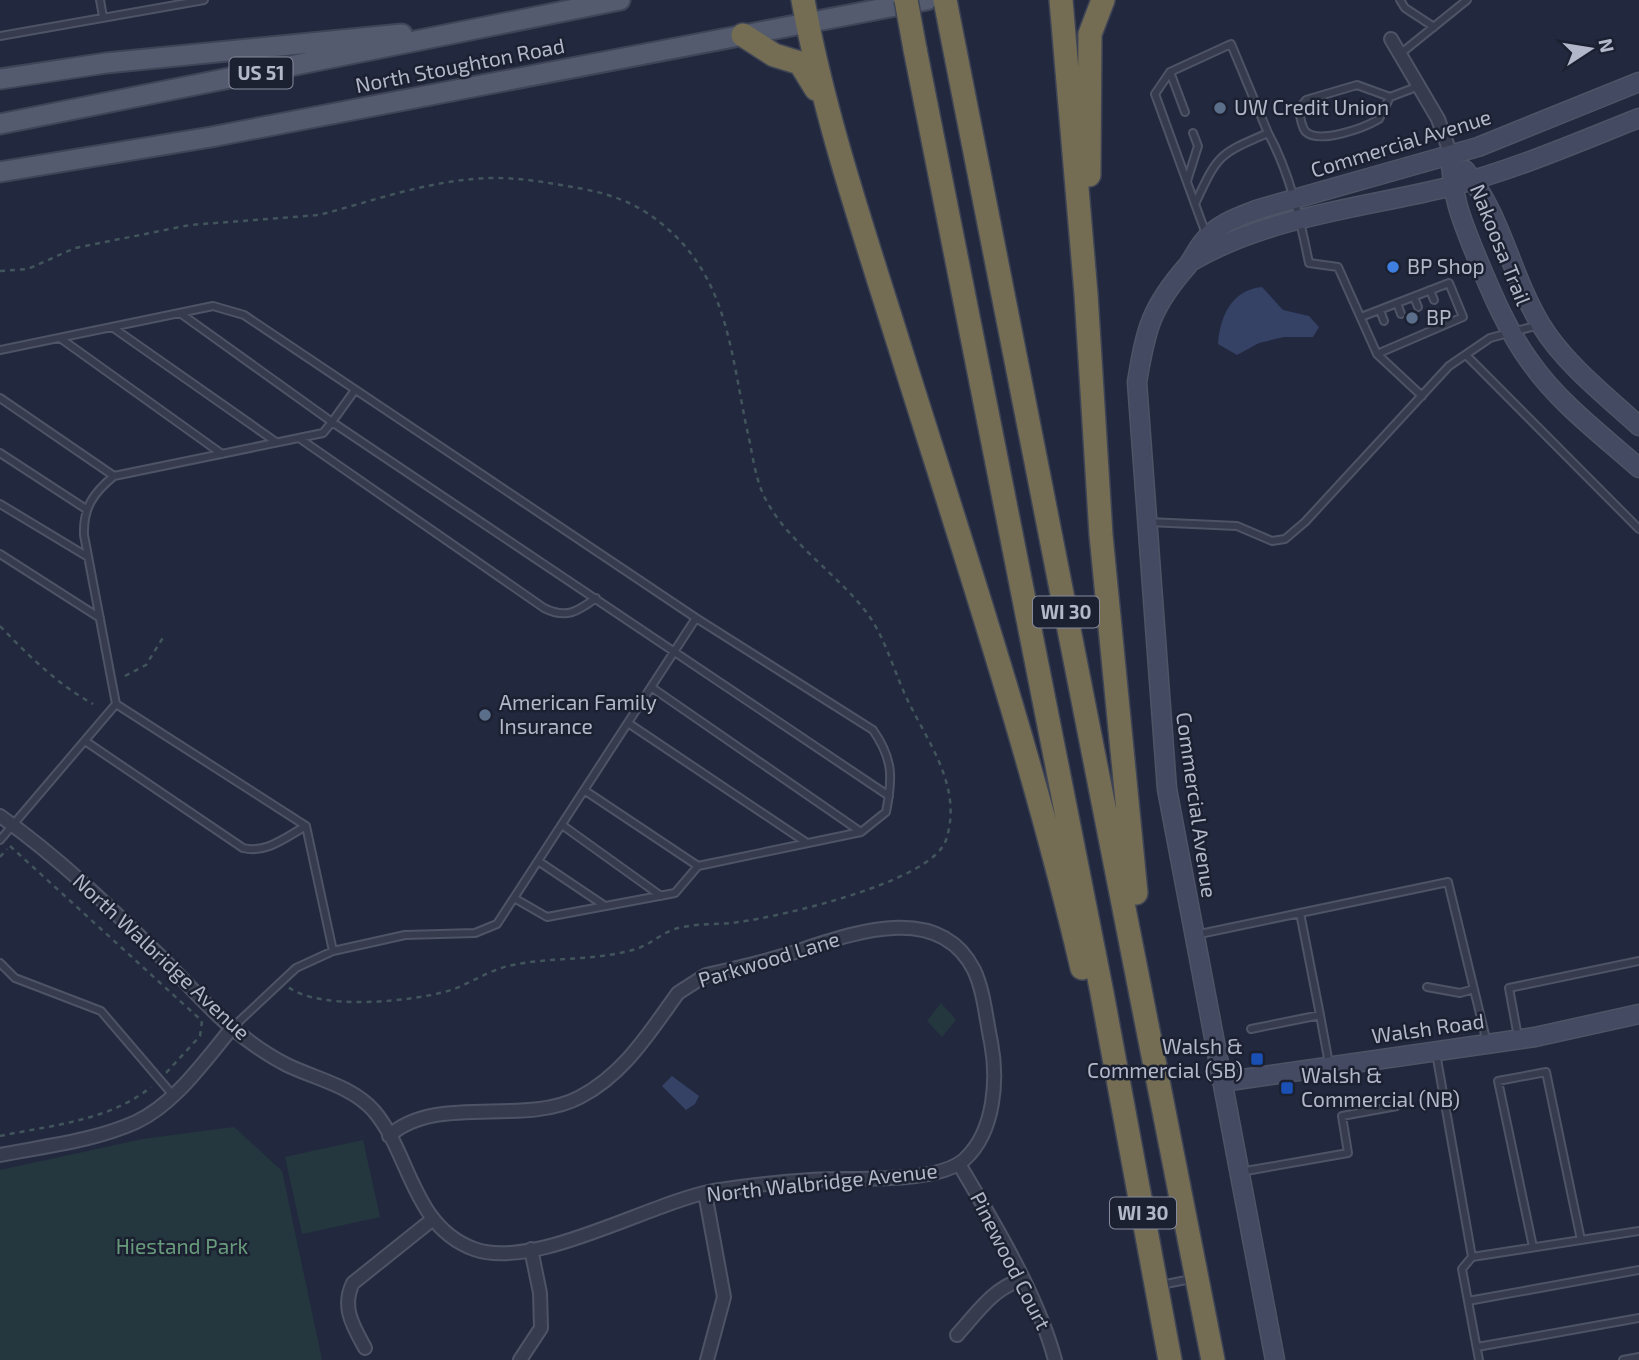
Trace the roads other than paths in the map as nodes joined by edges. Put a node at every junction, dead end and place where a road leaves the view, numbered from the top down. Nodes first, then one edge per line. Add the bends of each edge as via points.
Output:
1 (100, 0) edge
2 (204, 0) edge
3 (620, 0) edge
4 (803, 0) edge
5 (906, 0) edge
6 (927, 0) edge
7 (945, 0) edge
8 (1060, 0) edge
9 (1103, 0) edge
10 (1401, 0) edge
11 (1466, 0) edge
12 (103, 17) junction
13 (523, 22) junction
14 (807, 23) junction
15 (1434, 27) junction
16 (743, 35) junction
17 (0, 36) edge
18 (1391, 39) dead end
19 (1400, 54) junction
20 (1170, 72) junction
21 (0, 79) edge
22 (1639, 82) edge
23 (1419, 86) junction
24 (1390, 97) junction
25 (828, 110) junction
26 (1185, 112) dead end
27 (1639, 118) edge
28 (0, 124) edge
29 (1193, 133) dead end
30 (1268, 133) junction
31 (1451, 155) junction
32 (83, 159) junction
33 (0, 173) edge
34 (1472, 179) junction
35 (0, 181) edge
36 (1187, 181) junction
37 (1451, 186) junction
38 (1293, 200) junction
39 (1195, 204) junction
40 (1300, 220) junction
41 (1208, 236) junction
42 (1189, 263) junction
43 (1430, 290) junction
44 (1086, 294) junction
45 (1414, 297) junction
46 (1434, 300) dead end
47 (1397, 303) junction
48 (1418, 307) dead end
49 (1380, 310) junction
50 (180, 313) junction
51 (1401, 314) dead end
52 (1440, 316) dead end
53 (1361, 317) junction
54 (1384, 321) dead end
55 (1424, 323) dead end
56 (1541, 324) junction
57 (1444, 325) junction
58 (112, 327) junction
59 (1407, 330) dead end
60 (1428, 332) junction
61 (1512, 333) junction
62 (1390, 337) dead end
63 (60, 338) junction
64 (1411, 339) junction
65 (1394, 347) junction
66 (0, 350) edge
67 (1377, 354) junction
68 (1466, 355) junction
69 (355, 390) junction
70 (1422, 396) junction
71 (0, 398) edge
72 (332, 422) junction
73 (1639, 426) edge
74 (299, 438) junction
75 (276, 442) junction
76 (0, 453) edge
77 (222, 453) junction
78 (1639, 468) edge
79 (114, 476) junction
80 (0, 504) edge
81 (86, 509) junction
82 (1146, 522) junction
83 (1639, 529) edge
84 (0, 554) edge
85 (88, 557) junction
86 (596, 598) junction
87 (100, 618) junction
88 (696, 618) junction
89 (675, 651) junction
90 (651, 687) junction
91 (116, 704) junction
92 (628, 723) junction
93 (85, 741) junction
94 (584, 790) junction
95 (890, 796) junction
96 (0, 816) edge
97 (562, 825) junction
98 (14, 826) junction
99 (306, 826) junction
100 (861, 832) junction
101 (0, 841) edge
102 (807, 844) junction
103 (538, 861) junction
104 (698, 866) junction
105 (661, 896) junction
106 (514, 898) junction
107 (605, 906) junction
108 (1300, 913) junction
109 (1193, 935) junction
110 (333, 951) junction
111 (1639, 961) edge
112 (0, 964) edge
113 (1427, 987) dead end
114 (1474, 989) junction
115 (1639, 1014) edge
116 (1321, 1015) junction
117 (232, 1028) junction
118 (1251, 1029) dead end
119 (1518, 1039) junction
120 (1488, 1044) junction
121 (1436, 1051) junction
122 (1330, 1066) junction
123 (1222, 1083) junction
124 (172, 1094) junction
125 (1397, 1106) dead end
126 (389, 1136) junction
127 (980, 1138) joint
128 (1129, 1140) junction
129 (0, 1155) edge
130 (959, 1164) junction
131 (1238, 1172) junction
132 (1178, 1183) junction
133 (705, 1193) junction
134 (433, 1219) junction
135 (1639, 1231) edge
136 (1581, 1240) junction
137 (1532, 1247) junction
138 (531, 1249) junction
139 (1472, 1257) junction
140 (1639, 1270) edge
141 (1197, 1278) junction
142 (1021, 1280) junction
143 (1156, 1286) junction
144 (1468, 1301) junction
145 (1639, 1318) edge
146 (957, 1335) dead end
147 (1477, 1347) junction
148 (365, 1348) dead end
149 (1639, 1357) edge
150 (520, 1360) edge
151 (707, 1360) edge
152 (1055, 1360) edge
153 (1170, 1360) edge
154 (1213, 1360) edge
155 (1275, 1360) edge
156 (1479, 1360) edge
157 (1623, 1360) edge

1 - 12 lane
2 - 12 lane
3 - 13 main road, North Stoughton Road / US 51
4 - 14 highway
5 - 128 highway, WI 30, bridge
6 - 14 main road, North Stoughton Road
7 - 132 highway, WI 30
8 - 44 highway
9 - 44 highway via 1090,34
10 - 15 lane via 1405,8
11 - 15 lane
12 - 17 lane
13 - 21 main road via 106,63
13 - 28 main road, North Stoughton Road / US 51
14 - 16 main road, North Stoughton Road
14 - 25 highway
15 - 19 lane
16 - 25 highway via 774,55 800,63
16 - 32 main road, North Stoughton Road
18 - 19 street, Nakoosa Trail
19 - 23 street, Nakoosa Trail
20 - 26 lane
20 - 30 lane via 1231,44
20 - 36 lane via 1155,94
22 - 31 street, Commercial Avenue
23 - 24 lane
23 - 31 street, Nakoosa Trail via 1438,118
24 - 24 lane via 1357,85 1306,100 1299,109 1301,123 1316,137 1331,136 1378,119
25 - 128 highway via 1038,798 1102,1053
27 - 34 street, Commercial Avenue
29 - 36 lane via 1198,146
30 - 38 lane
30 - 39 lane via 1224,152 1211,168
31 - 34 street, Nakoosa Trail
31 - 37 street, Nakoosa Trail
31 - 38 street, Commercial Avenue
32 - 33 main road, North Stoughton Road
32 - 35 main road
34 - 37 street, Commercial Avenue
34 - 56 street, Nakoosa Trail
36 - 39 lane
37 - 40 street, Commercial Avenue
37 - 61 street, Nakoosa Trail via 1488,287
38 - 40 lane
38 - 41 street, Commercial Avenue via 1244,215
39 - 41 lane
40 - 42 street, Commercial Avenue via 1235,239
40 - 53 lane via 1309,263 1338,267
41 - 42 street, Commercial Avenue
42 - 82 street, Commercial Avenue via 1160,300 1144,338 1137,382
43 - 45 lane
43 - 46 lane
43 - 57 lane via 1449,283 1463,317
44 - 132 highway via 1101,535 1129,847
45 - 47 lane
45 - 48 lane
47 - 49 lane
47 - 51 lane
49 - 53 lane
49 - 54 lane
50 - 58 lane
50 - 69 lane via 213,306 244,316
50 - 72 lane
52 - 57 lane
53 - 67 lane
55 - 60 lane
56 - 61 lane
56 - 73 street, Nakoosa Trail via 1567,358
57 - 60 lane
58 - 63 lane
58 - 75 lane
59 - 64 lane
60 - 64 lane
61 - 68 lane via 1490,338
61 - 78 street, Nakoosa Trail via 1554,391
62 - 65 lane
63 - 66 lane
63 - 77 lane
64 - 65 lane
65 - 67 lane
67 - 70 lane
68 - 70 lane via 1449,366
68 - 83 lane
69 - 72 lane
69 - 88 lane
70 - 82 lane via 1285,539 1272,541 1237,526
71 - 79 lane
72 - 74 lane via 323,433
72 - 86 lane
74 - 75 lane
74 - 86 lane via 544,608 558,615 571,614
75 - 77 lane
76 - 81 lane
77 - 79 lane
79 - 81 lane via 99,488
80 - 85 lane
81 - 85 lane
82 - 109 street, Commercial Avenue via 1163,754
84 - 87 lane
85 - 87 lane
86 - 89 lane
87 - 91 lane
88 - 89 lane
88 - 95 lane via 873,730 887,751
89 - 90 lane
89 - 95 lane
90 - 92 lane
90 - 100 lane
91 - 93 lane
91 - 99 lane
92 - 94 lane
92 - 102 lane
93 - 98 lane
93 - 99 lane via 243,848 268,847
94 - 97 lane
94 - 104 lane
95 - 100 lane via 886,812
96 - 98 street, North Walbridge Avenue
97 - 103 lane
97 - 105 lane
98 - 101 lane
98 - 117 street, North Walbridge Avenue via 159,954
99 - 110 lane
100 - 102 lane
102 - 104 lane
103 - 106 lane
103 - 107 lane
104 - 105 lane via 675,893
105 - 107 lane
106 - 107 lane via 547,917
106 - 110 lane via 496,923 475,933 405,934
108 - 109 lane
108 - 114 lane via 1448,882
108 - 116 lane
109 - 123 street, Commercial Avenue
110 - 117 lane via 296,968
111 - 119 lane via 1508,988
112 - 124 lane via 15,978 101,1011
113 - 114 lane via 1460,993
114 - 120 lane
115 - 119 street, Walsh Road
116 - 118 lane
116 - 122 lane
117 - 124 street
117 - 126 street, North Walbridge Avenue via 288,1065 359,1097
119 - 120 street, Walsh Road
120 - 121 street, Walsh Road
121 - 122 street, Walsh Road
121 - 139 lane
122 - 123 street, Walsh Road
123 - 131 street, Commercial Avenue
124 - 129 street via 137,1121 104,1133
125 - 131 lane via 1342,1116 1348,1153
126 - 127 street, Parkwood Lane via 410,1122 437,1115 539,1110 565,1104 606,1082 626,1064 678,993 695,981 842,937 894,928 941,936 974,971 995,1067
126 - 134 street, North Walbridge Avenue
127 - 130 street, North Walbridge Avenue
128 - 143 highway, WI 30
130 - 133 street, North Walbridge Avenue via 944,1171
130 - 142 street, Pinewood Court
131 - 155 street, Commercial Avenue
132 - 141 highway, WI 30
133 - 138 street, North Walbridge Avenue
133 - 151 street via 724,1297
134 - 138 street, North Walbridge Avenue via 470,1248 491,1252
134 - 148 street via 354,1283 348,1313
135 - 136 lane
136 - 137 lane
136 - 137 lane via 1546,1072 1498,1081
137 - 139 lane
138 - 150 street via 541,1328
139 - 144 lane via 1462,1269
140 - 144 lane
141 - 143 lane
141 - 154 highway, WI 30
142 - 146 street via 1003,1285
142 - 152 street, Pinewood Court via 1043,1321
143 - 153 highway, WI 30
144 - 147 lane
145 - 147 lane
147 - 156 lane
149 - 157 lane

